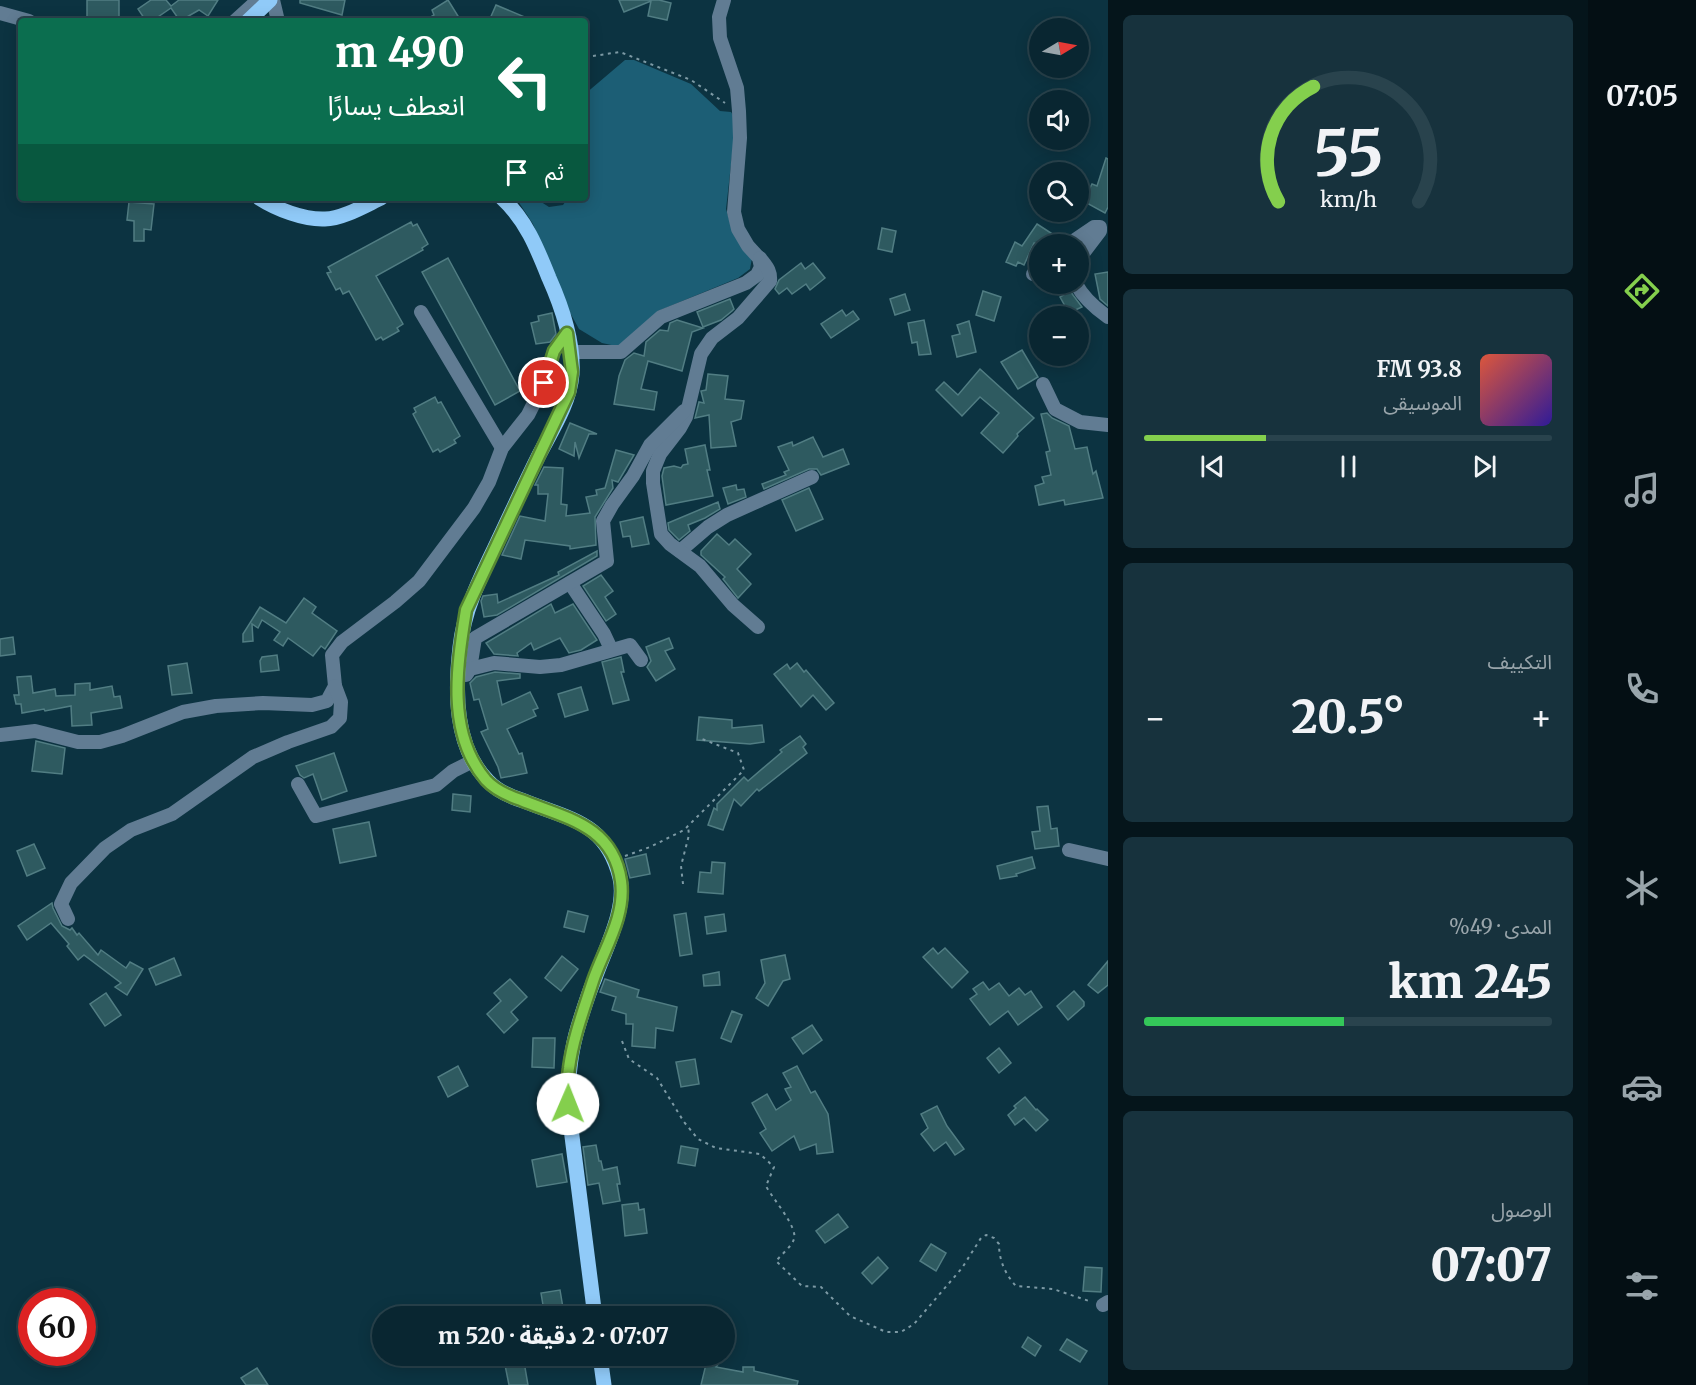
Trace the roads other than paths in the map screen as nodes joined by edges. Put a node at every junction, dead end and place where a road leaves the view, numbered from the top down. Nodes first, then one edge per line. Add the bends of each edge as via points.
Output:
1 (258, 0) edge
2 (272, 0) edge
3 (724, 0) edge
4 (0, 13) edge
5 (18, 18) edge
6 (238, 18) edge
7 (251, 18) edge
8 (277, 18) edge
9 (266, 201) edge
10 (375, 201) edge
11 (505, 201) edge
12 (1084, 234) edge
13 (1089, 246) edge
14 (759, 258) junction
15 (1083, 294) edge
16 (421, 312) dead end
17 (1108, 317) edge
18 (567, 333) junction
19 (571, 352) junction
20 (1043, 384) dead end
21 (688, 407) junction
22 (1108, 425) edge
23 (502, 448) junction
24 (812, 477) dead end
25 (680, 552) junction
26 (570, 583) junction
27 (758, 627) dead end
28 (611, 649) junction
29 (641, 660) dead end
30 (470, 669) junction
31 (334, 686) junction
32 (458, 687) junction
33 (0, 735) edge
34 (473, 760) junction
35 (298, 784) dead end
36 (1070, 849) dead end
37 (1108, 859) edge
38 (68, 919) dead end
39 (594, 1306) edge
40 (601, 1366) edge
41 (604, 1385) edge

1 - 6 street
2 - 7 main road
2 - 8 street
3 - 14 street via 718,17 720,38 737,88 739,114 734,212 738,229
4 - 5 street
9 - 10 main road via 300,215 325,219
11 - 18 main road via 534,240
12 - 13 street via 1100,227
14 - 19 street via 758,275 661,317 621,352
14 - 21 street via 771,274 770,281 738,318 712,338 702,354
15 - 17 street
16 - 23 street
18 - 19 main road
18 - 23 street via 554,351 528,415
19 - 32 main road via 569,392 466,610
20 - 22 street via 1055,410 1080,422
21 - 25 street via 681,428 660,454 653,471 661,534
21 - 26 street via 651,445 603,520 607,561
23 - 31 street via 474,508 419,581 342,642 332,655
24 - 25 street via 727,515
25 - 27 street via 700,566
26 - 28 street
26 - 30 street via 475,638
28 - 29 street via 630,645
28 - 30 street via 561,665 494,663
30 - 32 street
31 - 33 street via 327,701 312,705 216,706 183,712 100,742 78,742 35,731
31 - 38 street via 341,702 340,718 331,727 253,757 172,814 131,831 105,848 71,883 61,904
32 - 34 main road via 459,719
34 - 35 street via 436,785 316,816
34 - 39 main road via 487,781 508,795 596,832 611,852 621,880 612,936 578,1028 568,1069 568,1104
36 - 37 street
40 - 41 main road

